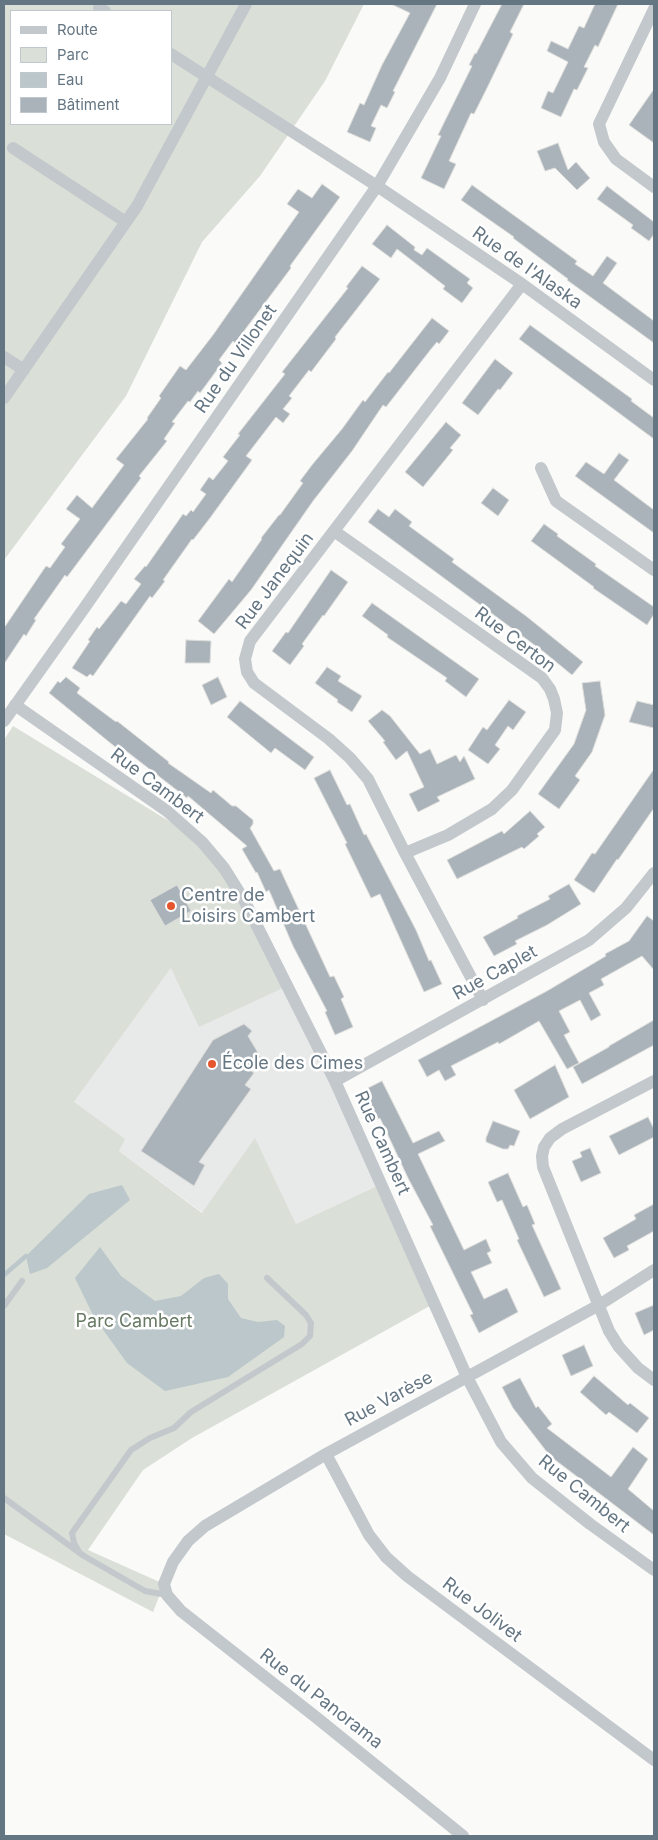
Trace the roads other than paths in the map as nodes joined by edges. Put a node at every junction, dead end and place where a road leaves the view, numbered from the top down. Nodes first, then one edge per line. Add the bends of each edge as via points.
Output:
1 (246, 4) edge
2 (475, 4) edge
3 (654, 8) edge
4 (172, 55) edge
5 (207, 77) junction
6 (13, 148) dead end
7 (377, 186) junction
8 (654, 187) edge
9 (126, 222) junction
10 (522, 284) junction
11 (4, 357) edge
12 (24, 370) junction
13 (654, 380) edge
14 (4, 398) edge
15 (541, 468) dead end
16 (334, 531) junction
17 (654, 570) edge
18 (15, 705) junction
19 (4, 721) edge
20 (404, 853) junction
21 (654, 873) edge
22 (483, 1000) junction
23 (335, 1081) junction
24 (654, 1081) edge
25 (654, 1270) edge
26 (267, 1278) dead end
27 (22, 1281) dead end
28 (599, 1305) junction
29 (4, 1306) edge
30 (467, 1377) junction
31 (654, 1380) edge
32 (326, 1454) junction
33 (4, 1498) edge
34 (79, 1552) junction
35 (654, 1570) edge
36 (166, 1589) junction
37 (654, 1760) edge
38 (463, 1836) edge

1 - 5 street
2 - 7 street, Rue du Villonet via 440,78
3 - 8 street via 599,124 604,142 616,160
4 - 5 street, Rue de l'Alaska
5 - 7 street, Rue de l'Alaska
5 - 9 street
6 - 9 street
7 - 10 street, Rue de l'Alaska
7 - 18 street, Rue du Villonet
9 - 12 street
10 - 13 street, Rue de l'Alaska
10 - 16 street, Rue Janequin
11 - 12 street
12 - 14 street
15 - 17 street via 556,501
16 - 20 street, Rue Janequin via 250,640 245,659 247,672 268,695 350,758 371,786
16 - 20 street, Rue Certon via 542,678 554,699 557,713 555,730 512,790 492,809 448,835
18 - 19 street, Rue du Villonet
18 - 23 street, Rue Cambert via 167,812 202,842 224,868 244,900
20 - 22 street, Rue Janequin
21 - 22 street, Rue Caplet via 626,908 589,940
22 - 23 street, Rue Caplet
23 - 30 street, Rue Cambert
24 - 28 street via 562,1129 544,1147 543,1167
25 - 28 street, Rue Varèse
26 - 34 lane via 306,1315 311,1323 310,1336 191,1412 174,1428 131,1450 72,1533
27 - 29 lane
28 - 30 street, Rue Varèse
28 - 31 street via 619,1347
30 - 32 street, Rue Varèse
30 - 35 street, Rue Cambert via 500,1442 532,1478
32 - 36 street, Rue Varèse via 205,1526 188,1541 173,1562
32 - 37 street, Rue Jolivet via 369,1535 386,1557
33 - 34 lane
34 - 36 lane via 145,1591
36 - 38 street, Rue du Panorama via 181,1612

